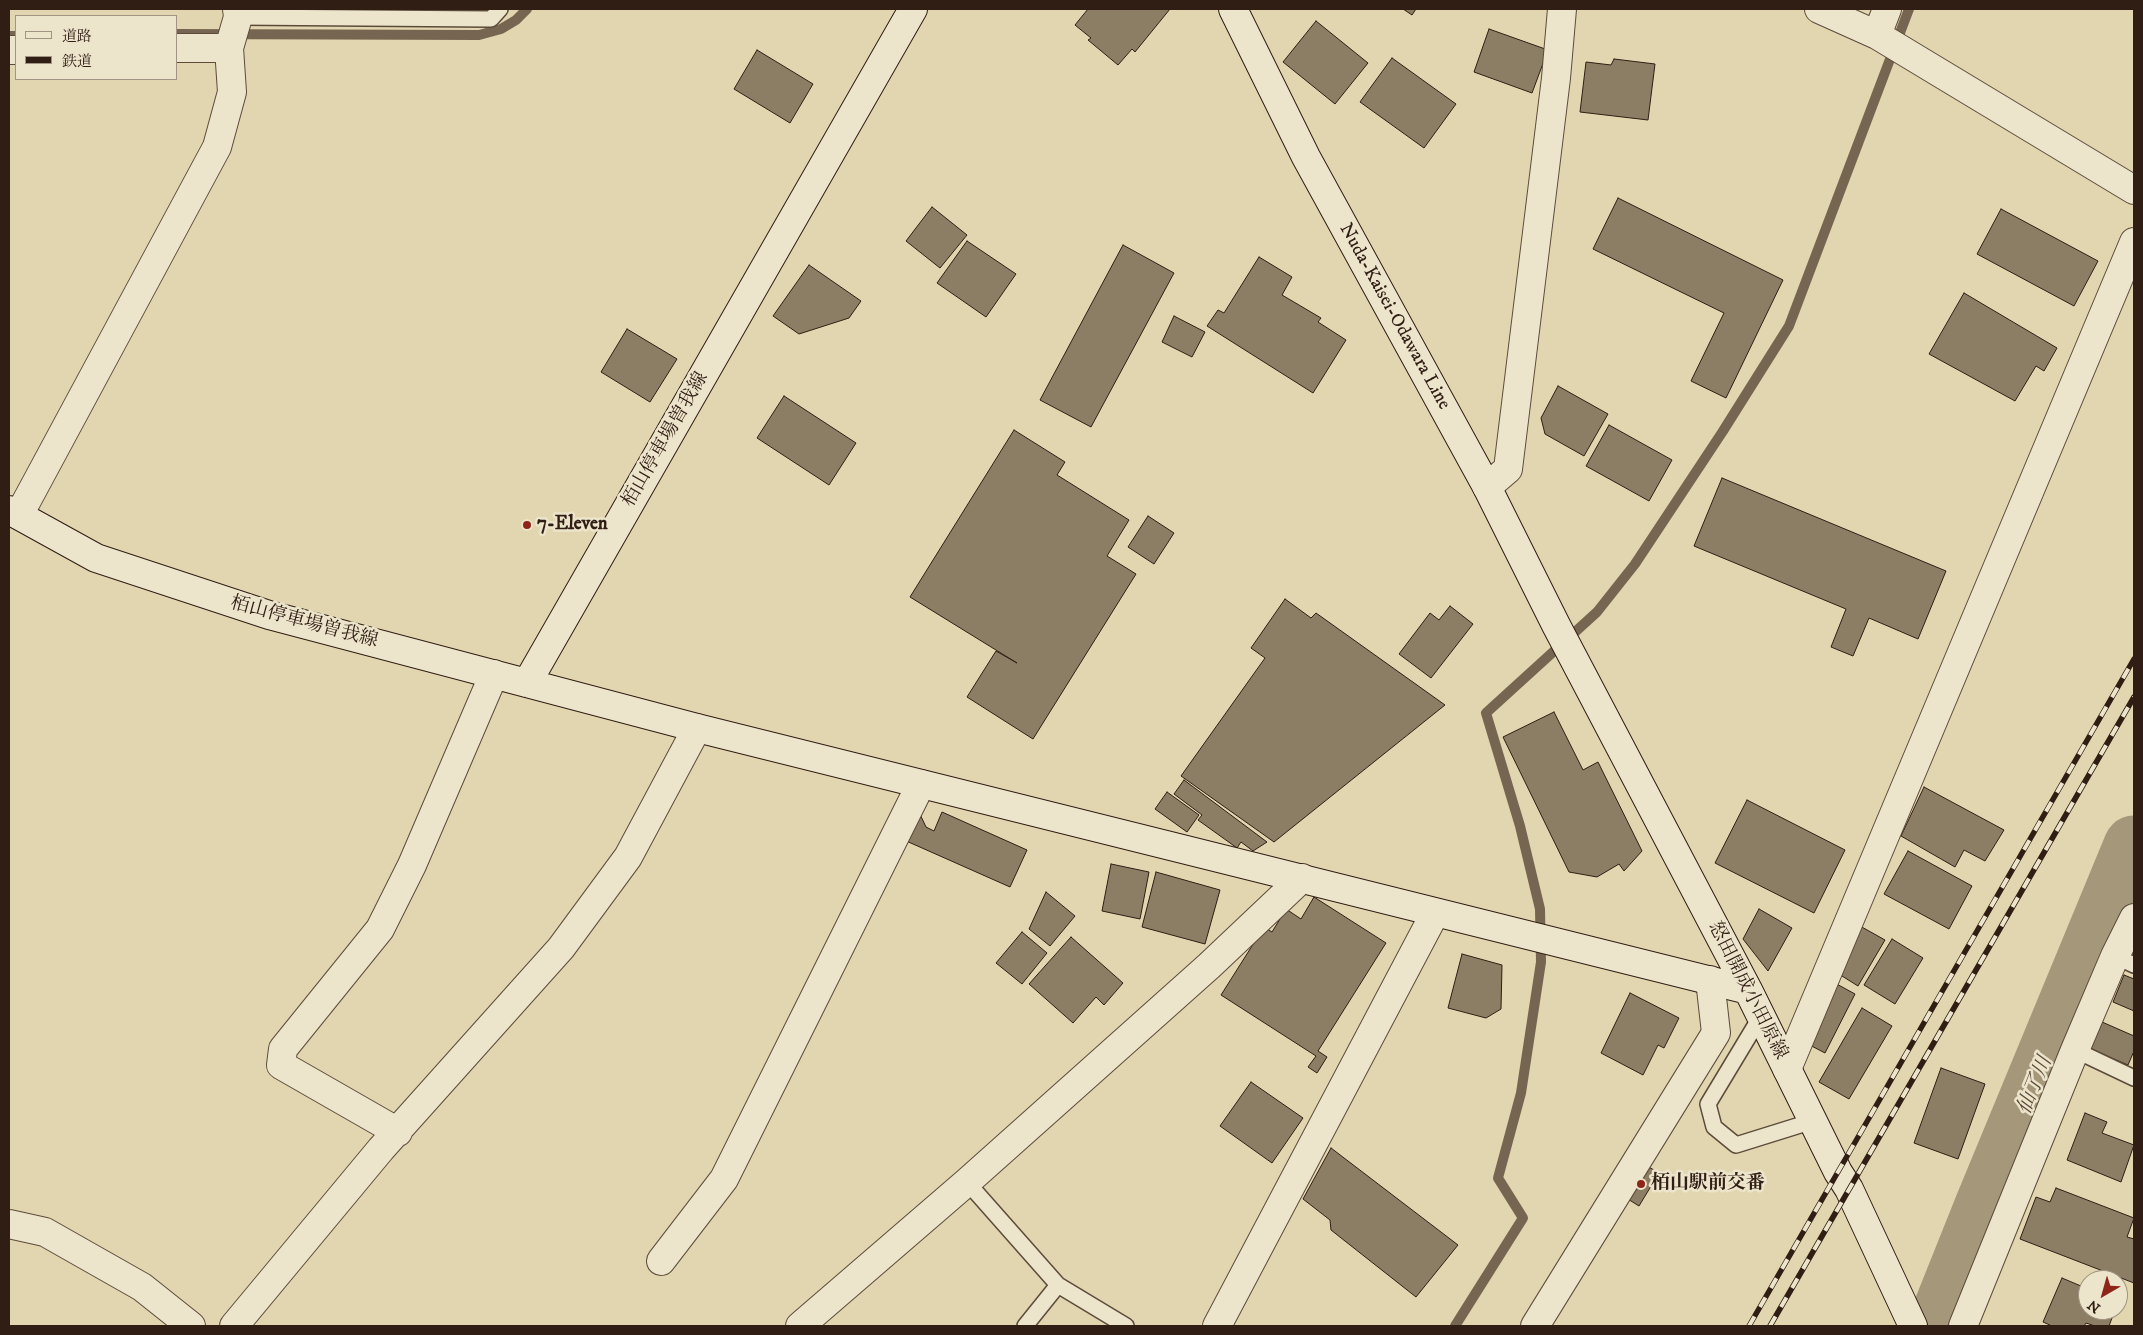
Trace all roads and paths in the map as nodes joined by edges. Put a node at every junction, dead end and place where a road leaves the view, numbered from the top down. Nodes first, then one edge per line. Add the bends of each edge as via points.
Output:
1 (500, 9) edge
2 (913, 9) edge
3 (1232, 9) edge
4 (1562, 9) edge
5 (1820, 9) edge
6 (1887, 9) edge
7 (237, 13) edge
8 (1877, 35) junction
9 (178, 48) edge
10 (229, 48) junction
11 (2134, 190) edge
12 (2134, 242) edge
13 (1487, 487) junction
14 (14, 513) edge
15 (1556, 625) joint
16 (494, 674) junction
17 (527, 682) junction
18 (697, 728) junction
19 (921, 784) junction
20 (1302, 878) junction
21 (1435, 913) junction
22 (2134, 918) edge
23 (2125, 960) edge
24 (1710, 980) junction
25 (1748, 990) junction
26 (1761, 1016) junction
27 (2075, 1050) junction
28 (1788, 1069) junction
29 (2134, 1078) edge
30 (1813, 1121) junction
31 (398, 1132) junction
32 (967, 1182) junction
33 (9, 1224) edge
34 (661, 1261) dead end
35 (1058, 1285) junction
36 (1912, 1324) edge
37 (191, 1326) edge
38 (234, 1326) edge
39 (800, 1326) edge
40 (1025, 1326) edge
41 (1126, 1326) edge
42 (1217, 1326) edge
43 (1535, 1326) edge
44 (1963, 1326) edge

1 - 7 lane via 491,19
2 - 17 street, 栢山停車場曽我線
3 - 13 street, Nuda-Kaisei-Odawara Line via 1306,157
4 - 13 street via 1508,469
5 - 8 street
6 - 8 street
7 - 10 street
8 - 11 street
9 - 10 street
10 - 14 street via 232,92 217,147
12 - 28 street
13 - 15 street, Nuda-Kaisei-Odawara Line
14 - 16 street, 栢山停車場曽我線 via 96,558 157,580 269,615
15 - 25 street, 怒田開成小田原線
16 - 17 street, 栢山停車場曽我線
16 - 31 street via 412,865 380,929 283,1049 281,1065
17 - 18 street
18 - 19 street
18 - 31 street via 628,857 561,948
19 - 20 street
19 - 34 street via 724,1179
20 - 21 street
20 - 32 street via 1209,966
21 - 24 street
21 - 42 street
22 - 23 street
23 - 27 street
24 - 25 street
24 - 43 street via 1716,1033
25 - 26 street, 怒田開成小田原線
26 - 28 street, 怒田開成小田原線
26 - 30 lane via 1708,1104 1714,1127 1736,1145
27 - 29 lane
27 - 44 street
28 - 30 street, 怒田開成小田原線
30 - 36 street, 怒田開成小田原線 via 1849,1188
31 - 38 street
32 - 35 lane
32 - 39 street
33 - 37 street via 46,1232 142,1287
35 - 40 lane
35 - 41 lane

